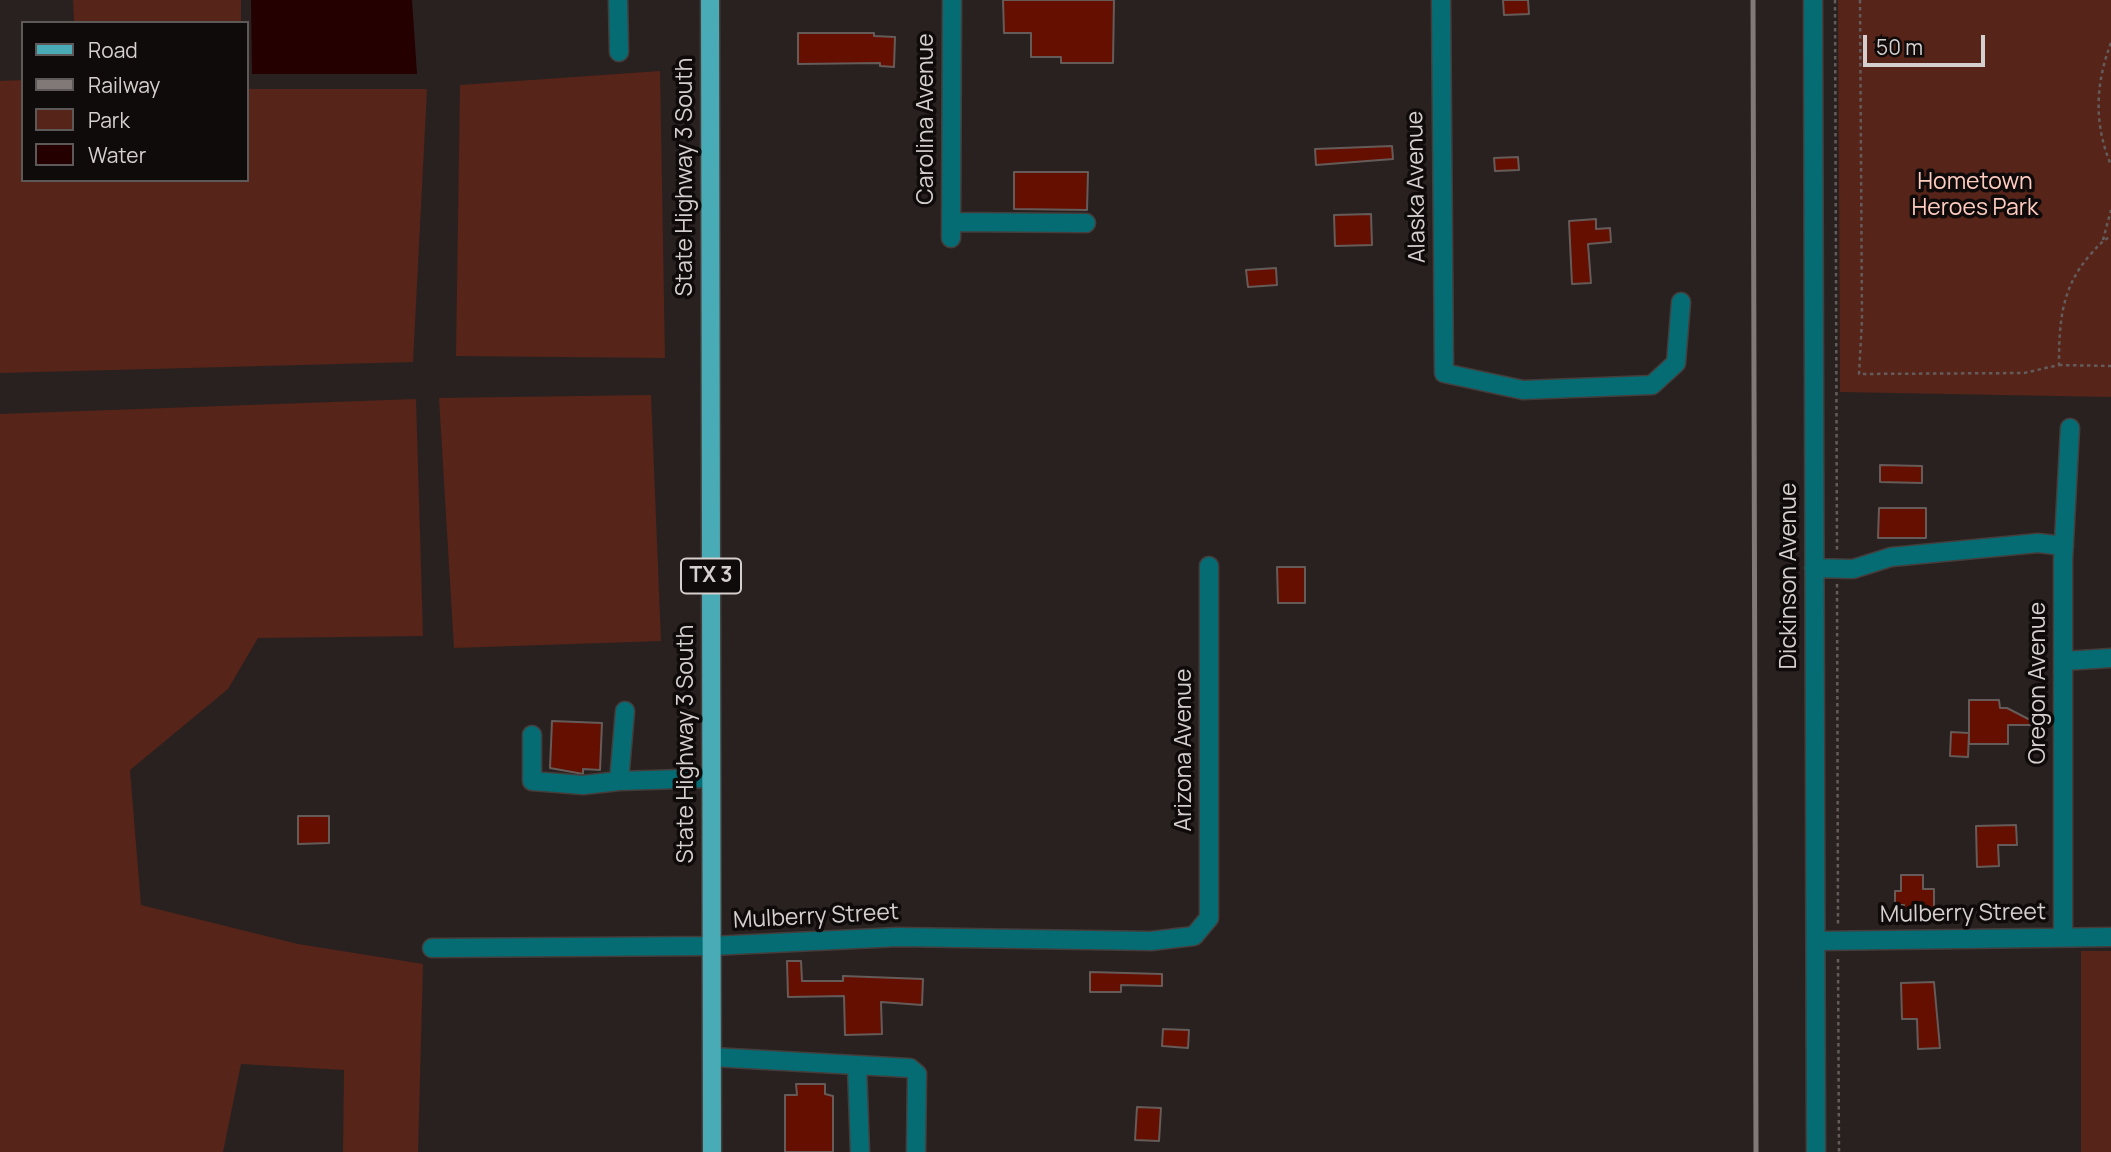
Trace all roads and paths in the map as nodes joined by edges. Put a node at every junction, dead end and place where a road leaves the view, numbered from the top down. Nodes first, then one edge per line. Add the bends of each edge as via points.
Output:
1 (618, 0) edge
2 (710, 0) edge
3 (952, 0) edge
4 (1441, 0) edge
5 (1813, 0) edge
6 (1860, 0) edge
7 (2111, 43) edge
8 (619, 52) dead end
9 (2111, 165) edge
10 (2111, 209) edge
11 (1086, 223) dead end
12 (2111, 236) edge
13 (2103, 240) junction
14 (1681, 302) dead end
15 (2059, 365) junction
16 (2111, 366) edge
17 (2070, 428) dead end
18 (2064, 547) junction
19 (1209, 566) dead end
20 (1814, 568) junction
21 (2111, 658) edge
22 (2064, 661) junction
23 (625, 711) dead end
24 (532, 735) dead end
25 (711, 778) junction
26 (619, 781) junction
27 (1198, 930) joint
28 (2063, 937) junction
29 (2111, 937) edge
30 (1816, 940) junction
31 (712, 946) junction
32 (432, 948) dead end
33 (712, 1057) junction
34 (857, 1066) junction
35 (712, 1152) edge
36 (860, 1152) edge
37 (916, 1152) edge
38 (1816, 1152) edge

1 - 8 street
2 - 25 main road, State Highway 3 South / TX 3
3 - 11 street, Carolina Avenue via 951,230
4 - 14 street, Alaska Avenue via 1444,373 1523,390 1652,384 1676,363
5 - 20 street, Dickinson Avenue
6 - 15 path via 1859,374 2024,373
7 - 9 path via 2098,93 2101,139
10 - 13 path
12 - 13 path
13 - 15 path via 2067,290 2059,326
15 - 16 path
17 - 18 street, Oregon Avenue
18 - 20 street via 2038,543 1891,557 1853,569
18 - 22 street, Oregon Avenue
19 - 27 street, Arizona Avenue via 1209,918
20 - 30 street, Dickinson Avenue
21 - 22 street
22 - 28 street, Oregon Avenue
23 - 26 street
24 - 26 street via 532,781 583,785
25 - 26 street
25 - 31 main road, State Highway 3 South / TX 3
27 - 31 street, Mulberry Street via 1194,936 1151,941 898,937
28 - 29 street, Mulberry Street
28 - 30 street, Mulberry Street
30 - 38 street, Dickinson Avenue
31 - 32 street, Mulberry Street
31 - 33 main road, State Highway 3 South / TX 3
33 - 34 street
33 - 35 main road, State Highway 3 South / TX 3
34 - 36 street
34 - 37 street via 910,1068 916,1074

